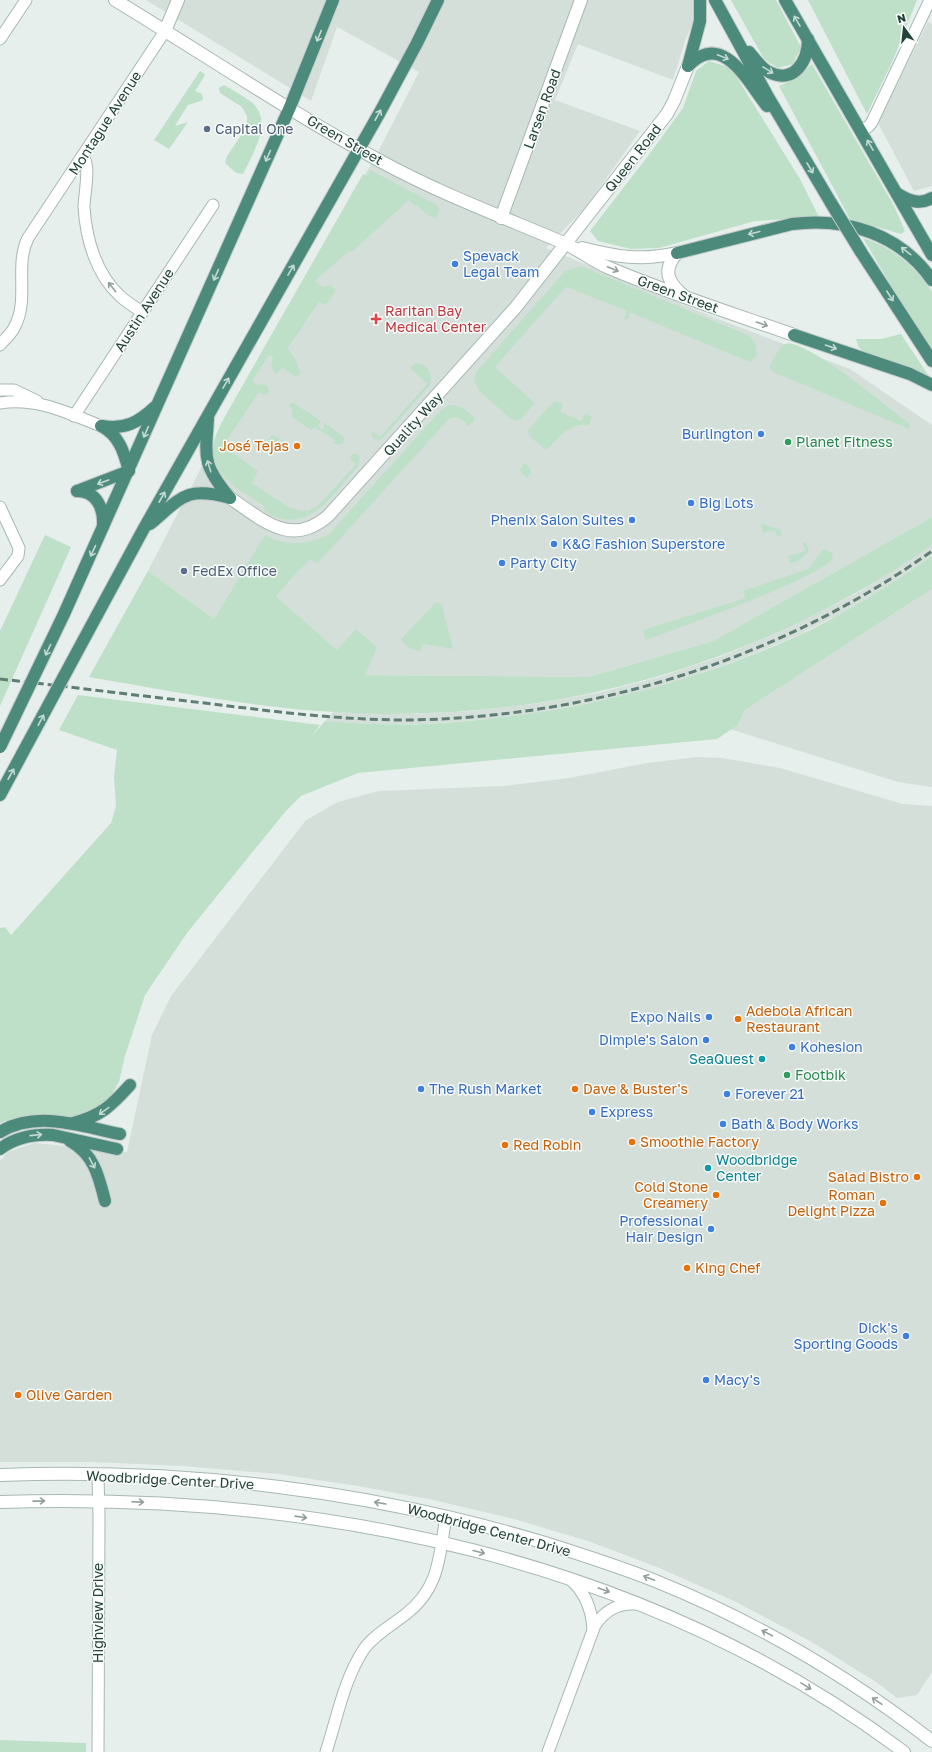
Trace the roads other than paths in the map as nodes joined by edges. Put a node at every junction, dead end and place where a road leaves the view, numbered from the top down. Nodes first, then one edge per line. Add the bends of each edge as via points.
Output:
1 (26, 0) edge
2 (115, 0) edge
3 (178, 0) edge
4 (333, 0) edge
5 (438, 0) edge
6 (581, 0) edge
7 (700, 0) edge
8 (715, 0) edge
9 (785, 0) edge
10 (930, 0) edge
11 (165, 31) junction
12 (732, 32) junction
13 (0, 39) edge
14 (808, 39) junction
15 (688, 66) junction
16 (290, 107) junction
17 (861, 131) junction
18 (790, 135) junction
19 (359, 149) junction
20 (83, 158) junction
21 (898, 193) junction
22 (932, 198) edge
23 (213, 205) dead end
24 (501, 218) junction
25 (566, 244) junction
26 (932, 250) edge
27 (677, 253) junction
28 (932, 255) edge
29 (932, 280) edge
30 (685, 297) junction
31 (142, 312) junction
32 (794, 335) joint
33 (0, 345) edge
34 (932, 361) edge
35 (932, 385) edge
36 (0, 390) edge
37 (0, 403) edge
38 (159, 403) junction
39 (43, 404) junction
40 (208, 415) junction
41 (74, 416) junction
42 (101, 426) junction
43 (129, 471) junction
44 (230, 498) junction
45 (0, 507) edge
46 (103, 529) junction
47 (143, 530) junction
48 (0, 580) edge
49 (0, 747) edge
50 (0, 795) edge
51 (130, 1084) dead end
52 (70, 1124) junction
53 (0, 1132) edge
54 (120, 1134) dead end
55 (64, 1137) junction
56 (0, 1149) edge
57 (117, 1149) dead end
58 (105, 1201) dead end
59 (98, 1475) junction
60 (0, 1476) edge
61 (99, 1501) junction
62 (0, 1502) edge
63 (446, 1517) junction
64 (441, 1543) junction
65 (569, 1578) junction
66 (645, 1605) junction
67 (593, 1630) junction
68 (932, 1741) edge
69 (98, 1752) edge
70 (326, 1752) edge
71 (548, 1752) edge
72 (904, 1752) edge

1 - 13 street
2 - 11 street, Green Street
3 - 11 street, Montague Avenue
4 -> 16 highway
19 -> 5 highway via 403,71
6 - 24 street, Larsen Road
7 - 15 highway via 700,21
8 - 12 highway
14 -> 9 highway
10 - 17 street via 872,122
11 - 16 street, Green Street
11 - 20 street, Montague Avenue
12 -> 14 highway via 761,66 770,73 781,76 794,72 802,65 807,55
12 - 18 highway
14 - 17 highway
15 -> 18 highway via 700,56 709,54 731,61 742,70 757,94
15 - 25 street, Queen Road via 667,114
16 - 19 street, Green Street
16 -> 38 highway
21 -> 17 highway
18 -> 34 highway, bridge via 861,252
19 - 24 street, Green Street via 429,186
40 -> 19 highway
31 -> 20 street via 115,291 93,254 85,216 84,196 88,167
20 - 33 street, Montague Avenue via 26,244 23,257 22,304 14,328
21 - 22 highway via 907,200 918,202
21 - 28 highway
23 - 31 street, Austin Avenue
24 - 25 street, Green Street
25 - 27 street, Green Street via 629,258 650,258
25 -> 30 street, Green Street via 605,266
25 - 44 street, Quality Way via 505,321 323,520 306,529 286,531 266,522
26 - 28 highway
29 -> 27 highway via 914,258 890,240 869,231 838,224 811,222 787,225
27 - 30 street via 670,262 668,276 674,287
30 -> 32 street, Green Street
31 - 41 street, Austin Avenue
32 -> 35 highway via 904,372
36 - 39 street via 20,392
37 - 39 street
38 - 42 highway via 140,420 128,426
38 -> 43 highway
39 - 41 street
44 -> 40 highway via 209,468 206,454
47 -> 40 highway
41 - 42 street
42 - 43 highway via 118,440
43 - 46 highway
43 -> 46 highway via 77,491 90,493 97,499 102,510
44 - 47 highway via 207,493 189,494 178,500
45 - 48 street via 19,548 18,556
46 -> 49 highway, bridge
50 -> 47 highway, bridge
51 -> 52 highway via 103,1112
52 - 53 highway via 29,1121
52 - 54 highway
56 -> 55 highway via 15,1140 34,1135 53,1134
55 - 57 highway
55 -> 58 highway via 81,1148 91,1159
59 - 60 street, Woodbridge Center Drive
59 - 61 street, Highview Drive
63 -> 59 street, Woodbridge Center Drive via 355,1499 262,1486 186,1478
62 -> 61 street, Woodbridge Center Drive
61 -> 64 street, Woodbridge Center Drive via 198,1506 282,1514
61 - 69 street, Highview Drive
63 - 64 street
68 -> 63 street, Woodbridge Center Drive via 887,1707 825,1666 709,1604 657,1581 598,1560 508,1532
64 -> 65 street, Woodbridge Center Drive via 537,1567
64 - 70 street via 436,1574 425,1596 374,1639 358,1660
65 -> 66 street, Woodbridge Center Drive
65 - 67 street via 586,1599
66 - 67 street via 631,1603 612,1608 602,1616
66 -> 72 street, Woodbridge Center Drive via 716,1637 784,1673 844,1710
67 - 71 street

